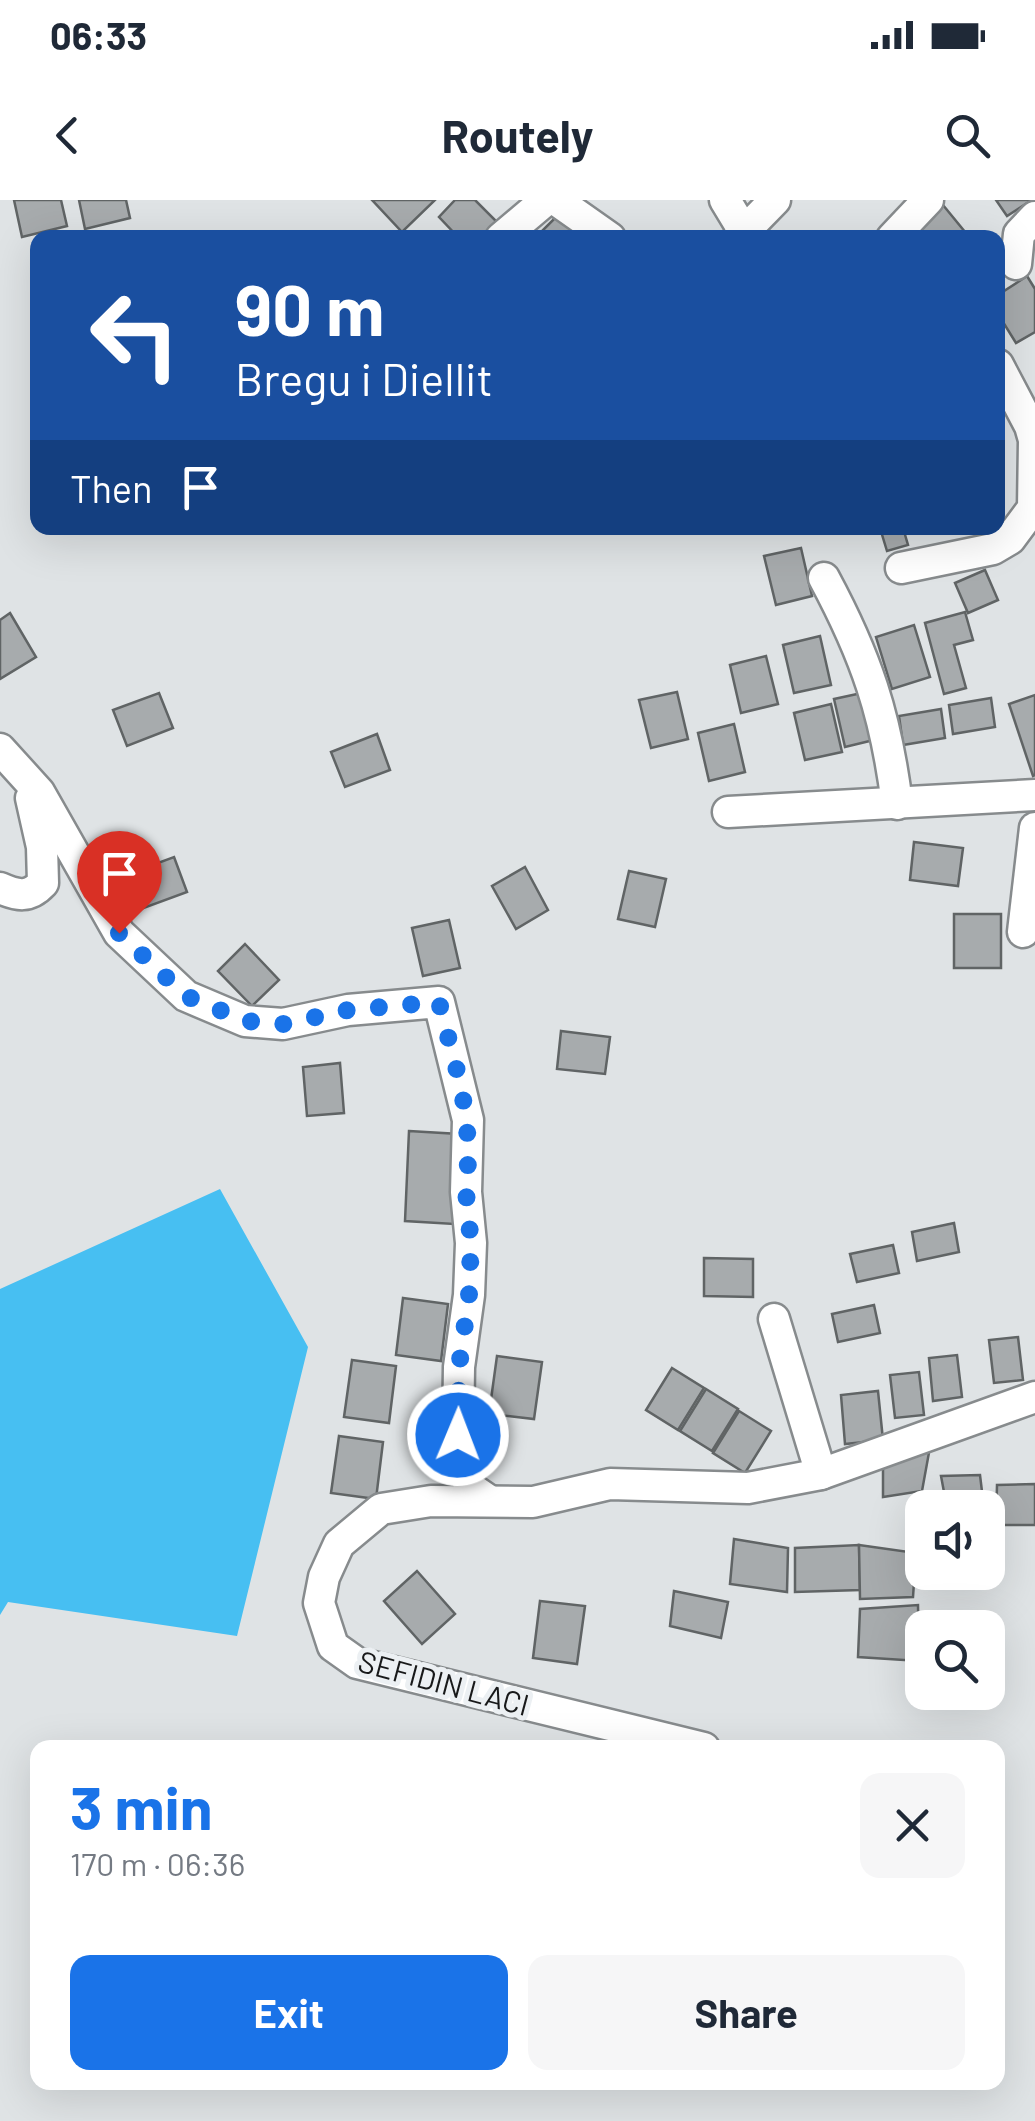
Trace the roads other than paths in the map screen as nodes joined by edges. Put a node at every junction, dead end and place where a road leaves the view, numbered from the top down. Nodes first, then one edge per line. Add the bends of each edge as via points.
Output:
1 (546, 200) edge
2 (556, 200) edge
3 (725, 200) edge
4 (775, 200) edge
5 (928, 200) edge
6 (1035, 217) edge
7 (511, 230) edge
8 (599, 230) edge
9 (741, 230) edge
10 (749, 230) edge
11 (900, 230) edge
12 (1016, 264) dead end
13 (1005, 377) edge
14 (1032, 425) edge
15 (901, 568) dead end
16 (824, 578) dead end
17 (0, 748) edge
18 (25, 776) junction
19 (1035, 796) edge
20 (897, 804) junction
21 (728, 812) dead end
22 (1035, 828) edge
23 (0, 888) edge
24 (1023, 932) dead end
25 (774, 1319) dead end
26 (1035, 1398) edge
27 (821, 1474) junction
28 (488, 1500) junction
29 (670, 1740) edge

1 - 7 street
2 - 8 street
3 - 9 street
4 - 10 street
5 - 11 street
6 - 12 street via 1019,234
13 - 14 street
14 - 15 street via 1033,508 1010,539
16 - 20 street via 871,676
17 - 18 street
18 - 23 street via 44,883 17,896
18 - 28 street via 119,933 186,996 246,1021 284,1024 439,1002 469,1147 471,1243 458,1435 469,1487
19 - 20 street
20 - 21 street
22 - 24 street
25 - 27 street
26 - 27 street, SEFIDIN LACI
27 - 28 street, SEFIDIN LACI via 748,1488 610,1484 533,1502
28 - 29 street, SEFIDIN LACI via 381,1509 340,1544 319,1603 333,1646 356,1663 397,1675

